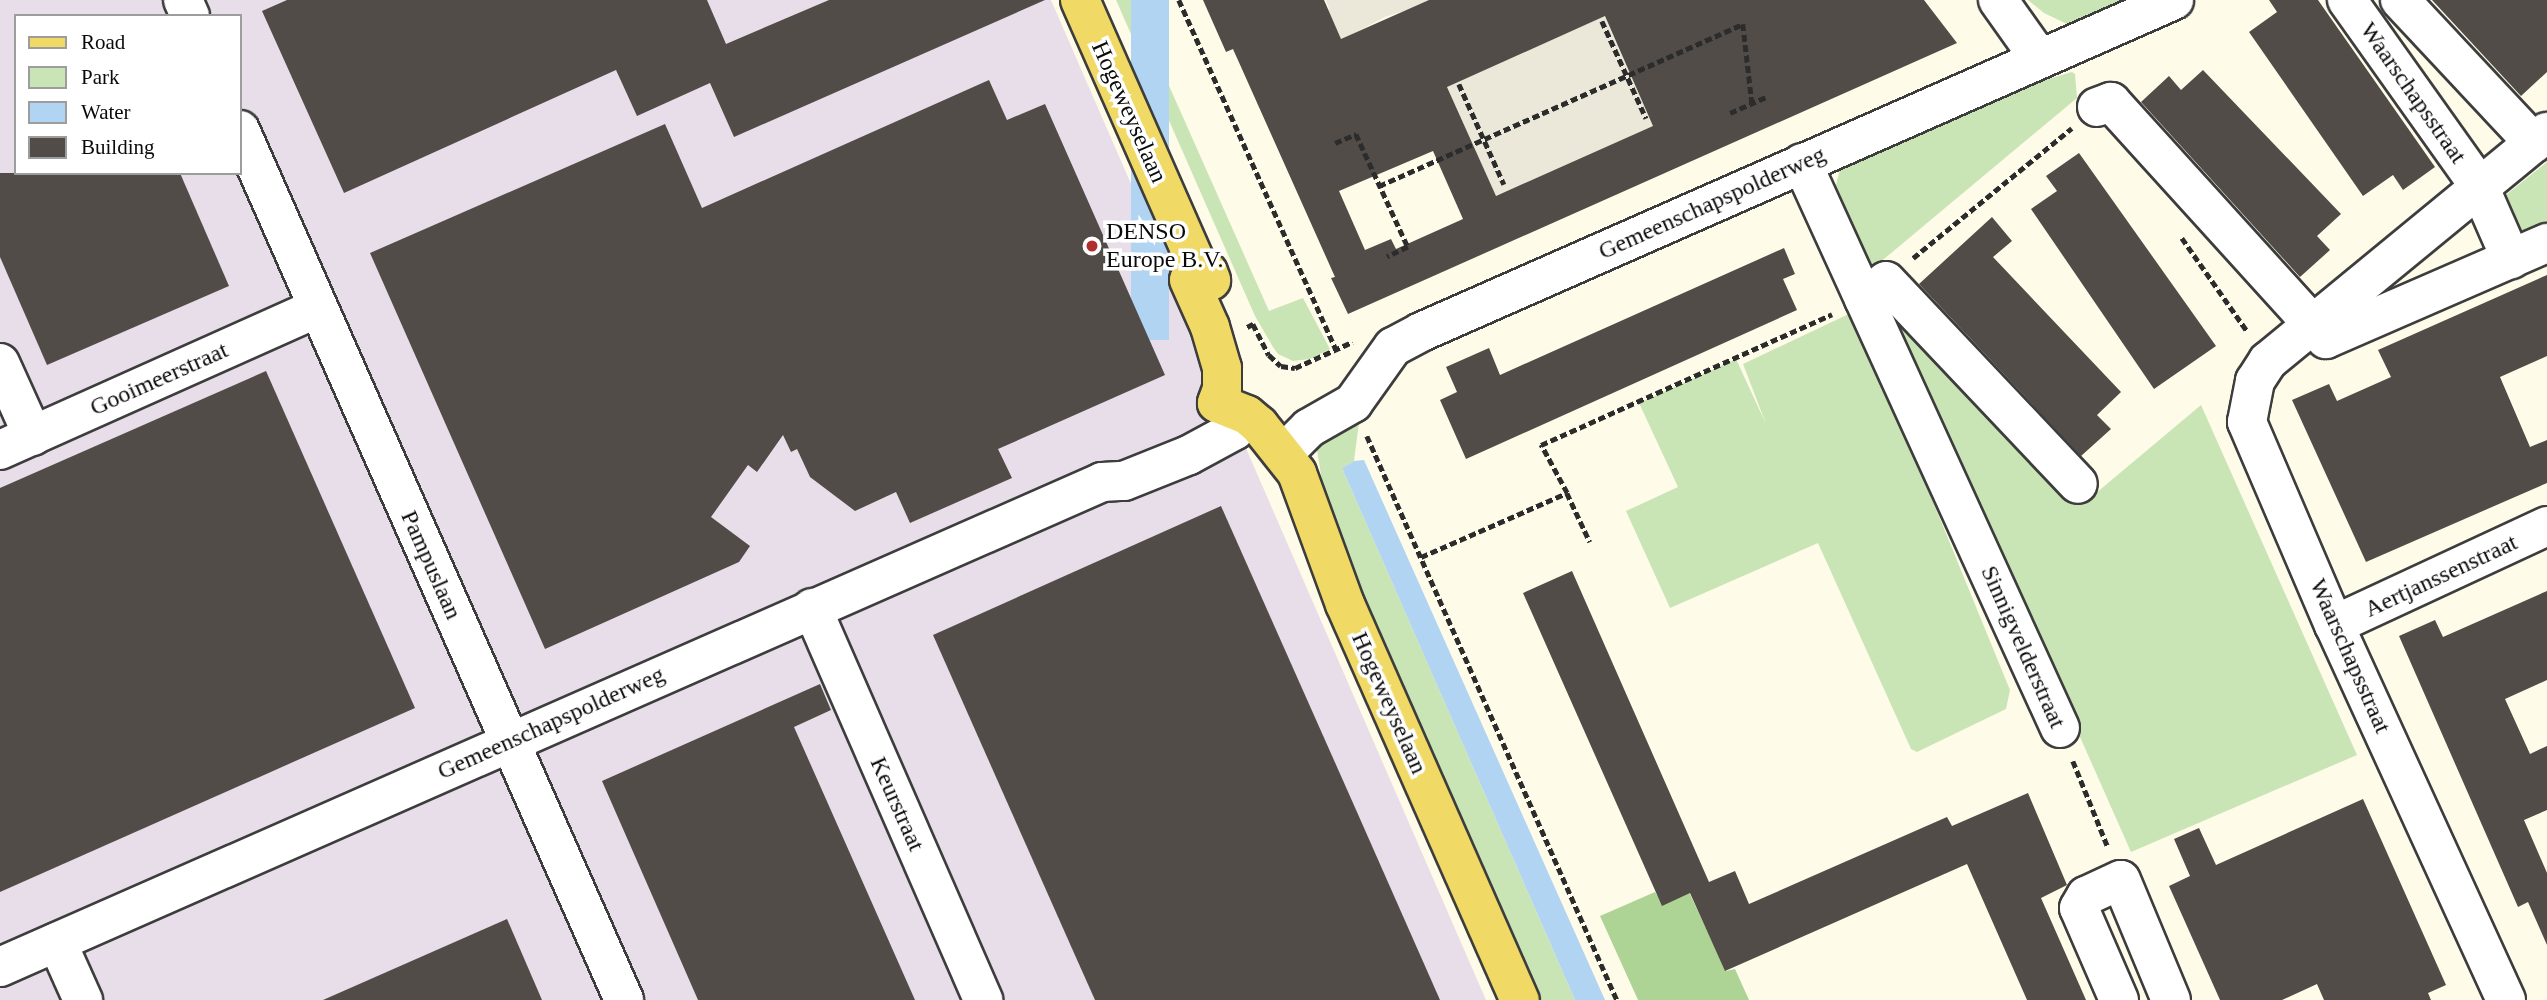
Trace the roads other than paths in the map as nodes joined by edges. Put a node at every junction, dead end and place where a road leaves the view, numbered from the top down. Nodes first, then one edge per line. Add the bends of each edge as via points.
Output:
1 (1080, 0) edge
2 (1998, 0) edge
3 (2174, 0) edge
4 (2347, 0) edge
5 (2400, 0) edge
6 (2040, 59) junction
7 (2097, 107) road end
8 (242, 135) edge
9 (2540, 138) edge
10 (1802, 163) junction
11 (2479, 186) junction
12 (2547, 243) edge
13 (2511, 259) junction
14 (1196, 263) junction
15 (1875, 290) junction
16 (318, 307) junction
17 (2311, 325) junction
18 (0, 363) edge
19 (1232, 409) junction
20 (16, 443) edge
21 (1284, 453) junction
22 (2078, 484) dead end
23 (2547, 526) edge
24 (811, 608) junction
25 (2334, 625) junction
26 (2060, 728) road end
27 (509, 741) junction
28 (57, 942) junction
29 (0, 967) edge
30 (83, 1000) edge
31 (624, 1000) edge
32 (983, 1000) edge
33 (1520, 1000) edge
34 (2119, 1000) edge
35 (2171, 1000) edge
36 (2506, 1000) edge

1 - 14 main road, Hogeweyselaan
2 - 6 street
3 - 6 street, Gemeenschapspolderweg
4 - 11 street, Waarschapsstraat
5 - 9 street, Waarschapsstraat
6 - 10 street, Gemeenschapspolderweg
7 - 17 street via 2110,102
8 - 16 street, Pampuslaan
9 - 11 street, Waarschapsstraat
10 - 15 street, Sinnigvelderstraat
10 - 21 street, Gemeenschapspolderweg via 1393,347 1353,403 1309,428
11 - 13 street, Waarschapsstraat
11 - 17 street, Waarschapsstraat
12 - 13 street
13 - 17 street via 2326,339
14 - 19 main road, Hogeweyselaan via 1189,280 1210,327 1222,368 1222,389
14 - 19 main road, Hogeweyselaan via 1208,272 1250,382
15 - 22 street, Sinnigvelderstraat
15 - 26 street, Sinnigvelderstraat
16 - 20 street, Gooimeerstraat
16 - 27 street, Pampuslaan
17 - 25 street, Waarschapsstraat via 2267,361 2255,381 2248,422
18 - 20 street
19 - 21 main road, Hogeweyselaan
19 - 24 street, Gemeenschapspolderweg via 1116,464 1102,482
21 - 33 main road, Hogeweyselaan via 1301,482 1345,604
23 - 25 street, Aertjanssenstraat
24 - 27 street, Gemeenschapspolderweg
24 - 32 street, Keurstraat
25 - 36 street, Waarschapsstraat
27 - 28 street, Gemeenschapspolderweg
27 - 31 street, Pampuslaan
28 - 29 street, Gemeenschapspolderweg
28 - 30 street
34 - 35 street via 2078,908 2087,896 2121,880

